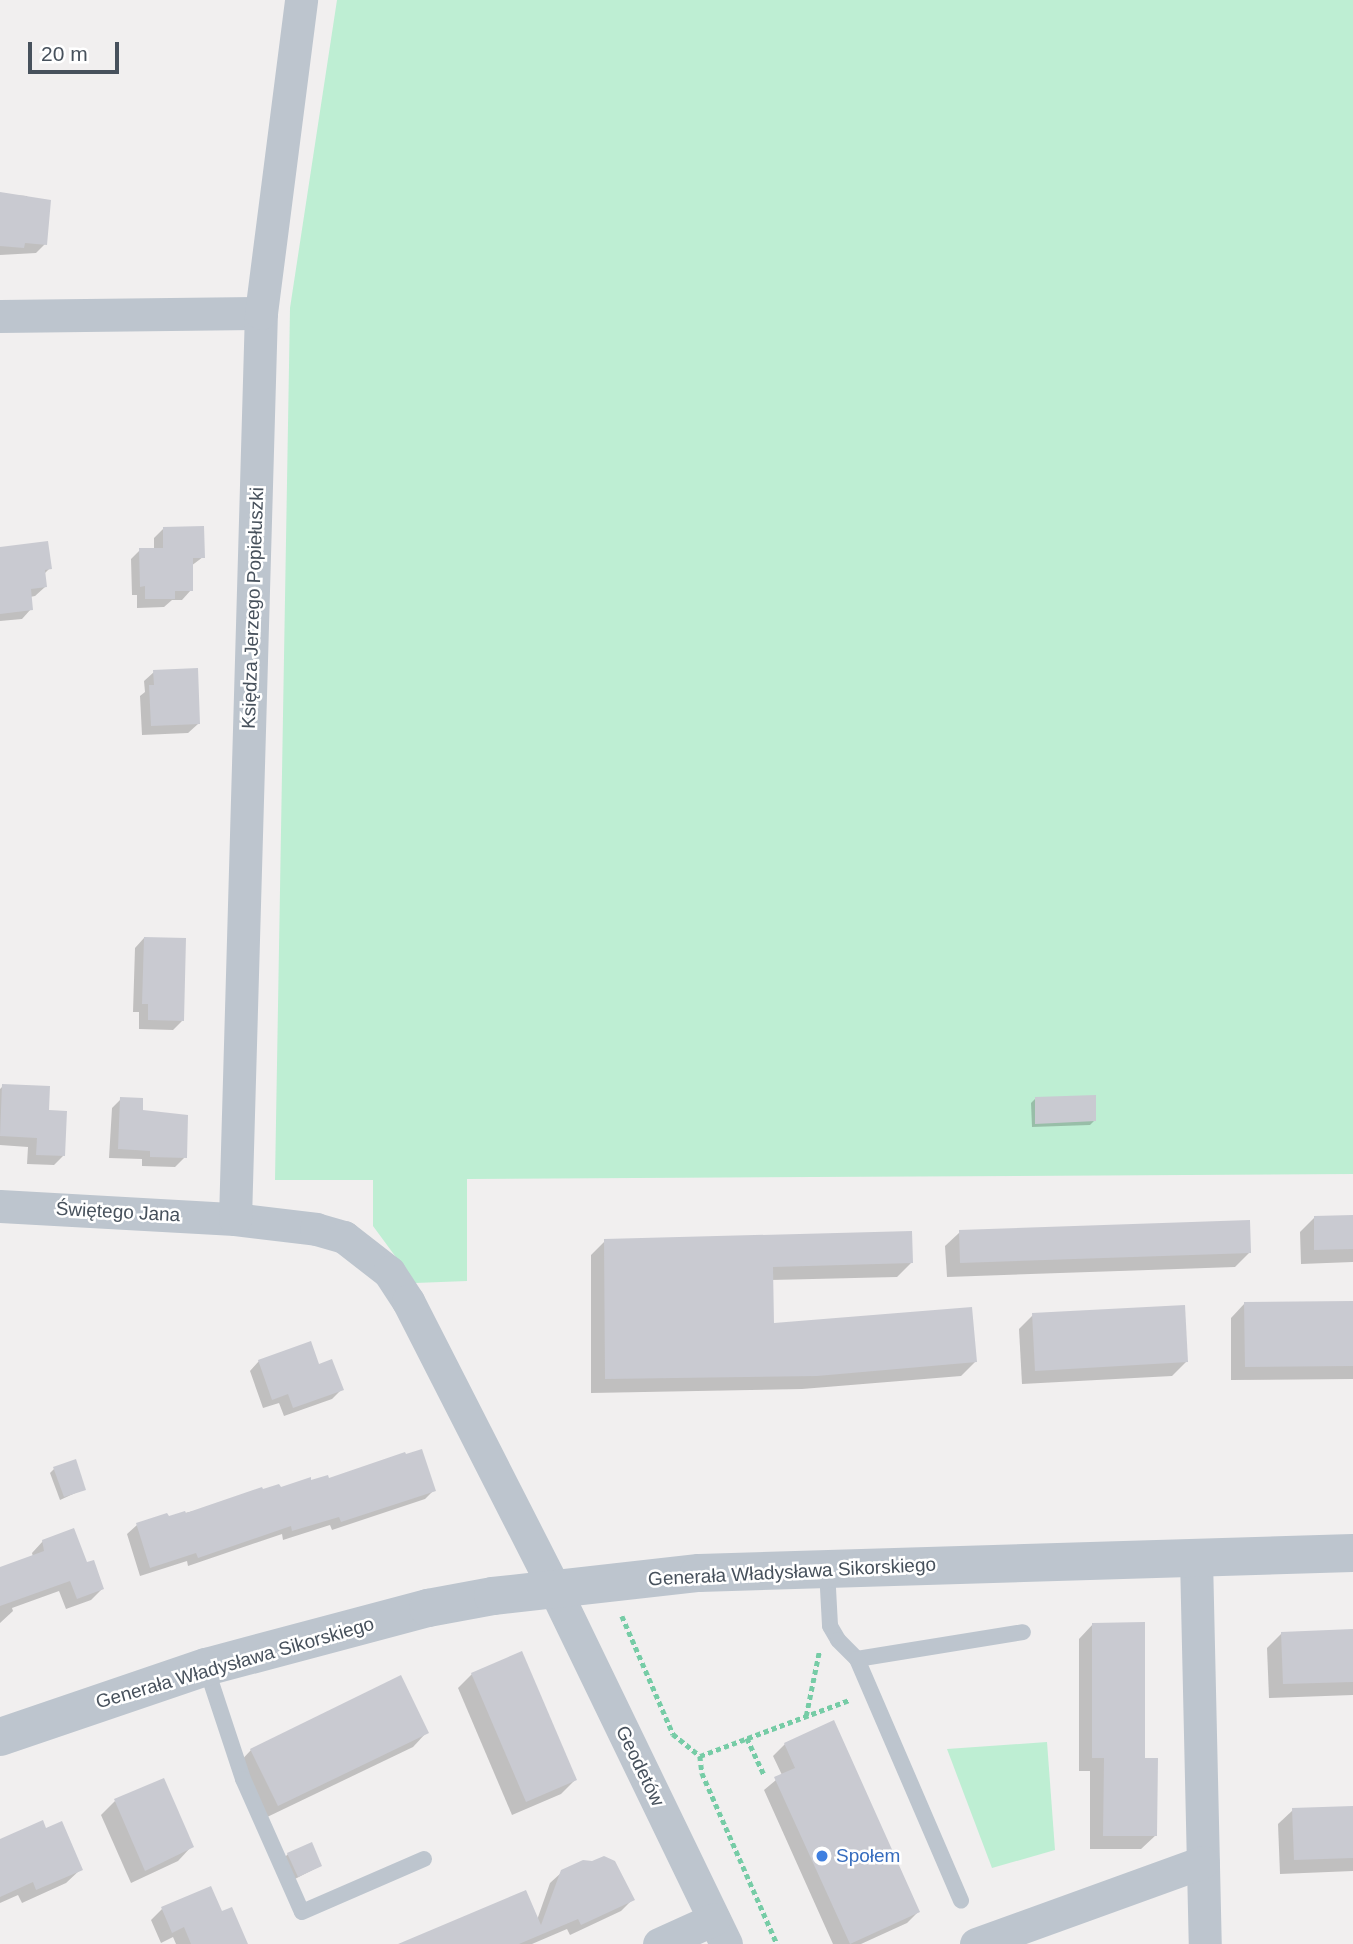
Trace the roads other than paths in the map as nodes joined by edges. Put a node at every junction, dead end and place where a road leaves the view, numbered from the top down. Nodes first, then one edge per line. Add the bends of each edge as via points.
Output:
1 (301, 0) edge
2 (261, 313) junction
3 (0, 316) edge
4 (0, 1206) edge
5 (235, 1219) junction
6 (1353, 1553) edge
7 (1196, 1558) junction
8 (827, 1567) junction
9 (554, 1588) junction
10 (1023, 1632) dead end
11 (857, 1659) junction
12 (206, 1667) junction
13 (0, 1737) edge
14 (424, 1859) dead end
15 (1203, 1862) junction
16 (961, 1901) dead end
17 (720, 1932) edge
18 (659, 1944) edge
19 (976, 1944) edge
20 (1205, 1944) edge

1 - 2 street, Księdza Jerzego Popiełuszki
2 - 3 street
2 - 5 street, Księdza Jerzego Popiełuszki
4 - 5 street, Świętego Jana
5 - 9 street, Świętego Jana via 344,1237 389,1272
6 - 7 street, Generała Władysława Sikorskiego
7 - 8 street, Generała Władysława Sikorskiego
7 - 15 street
8 - 9 street, Generała Władysława Sikorskiego via 699,1573
8 - 11 lane via 830,1626
9 - 12 street, Generała Władysława Sikorskiego via 428,1608
9 - 17 street, Geodetów
10 - 11 lane
11 - 16 lane
12 - 13 street, Generała Władysława Sikorskiego
12 - 14 lane via 243,1779 302,1912
15 - 19 street
15 - 20 street
17 - 18 street

